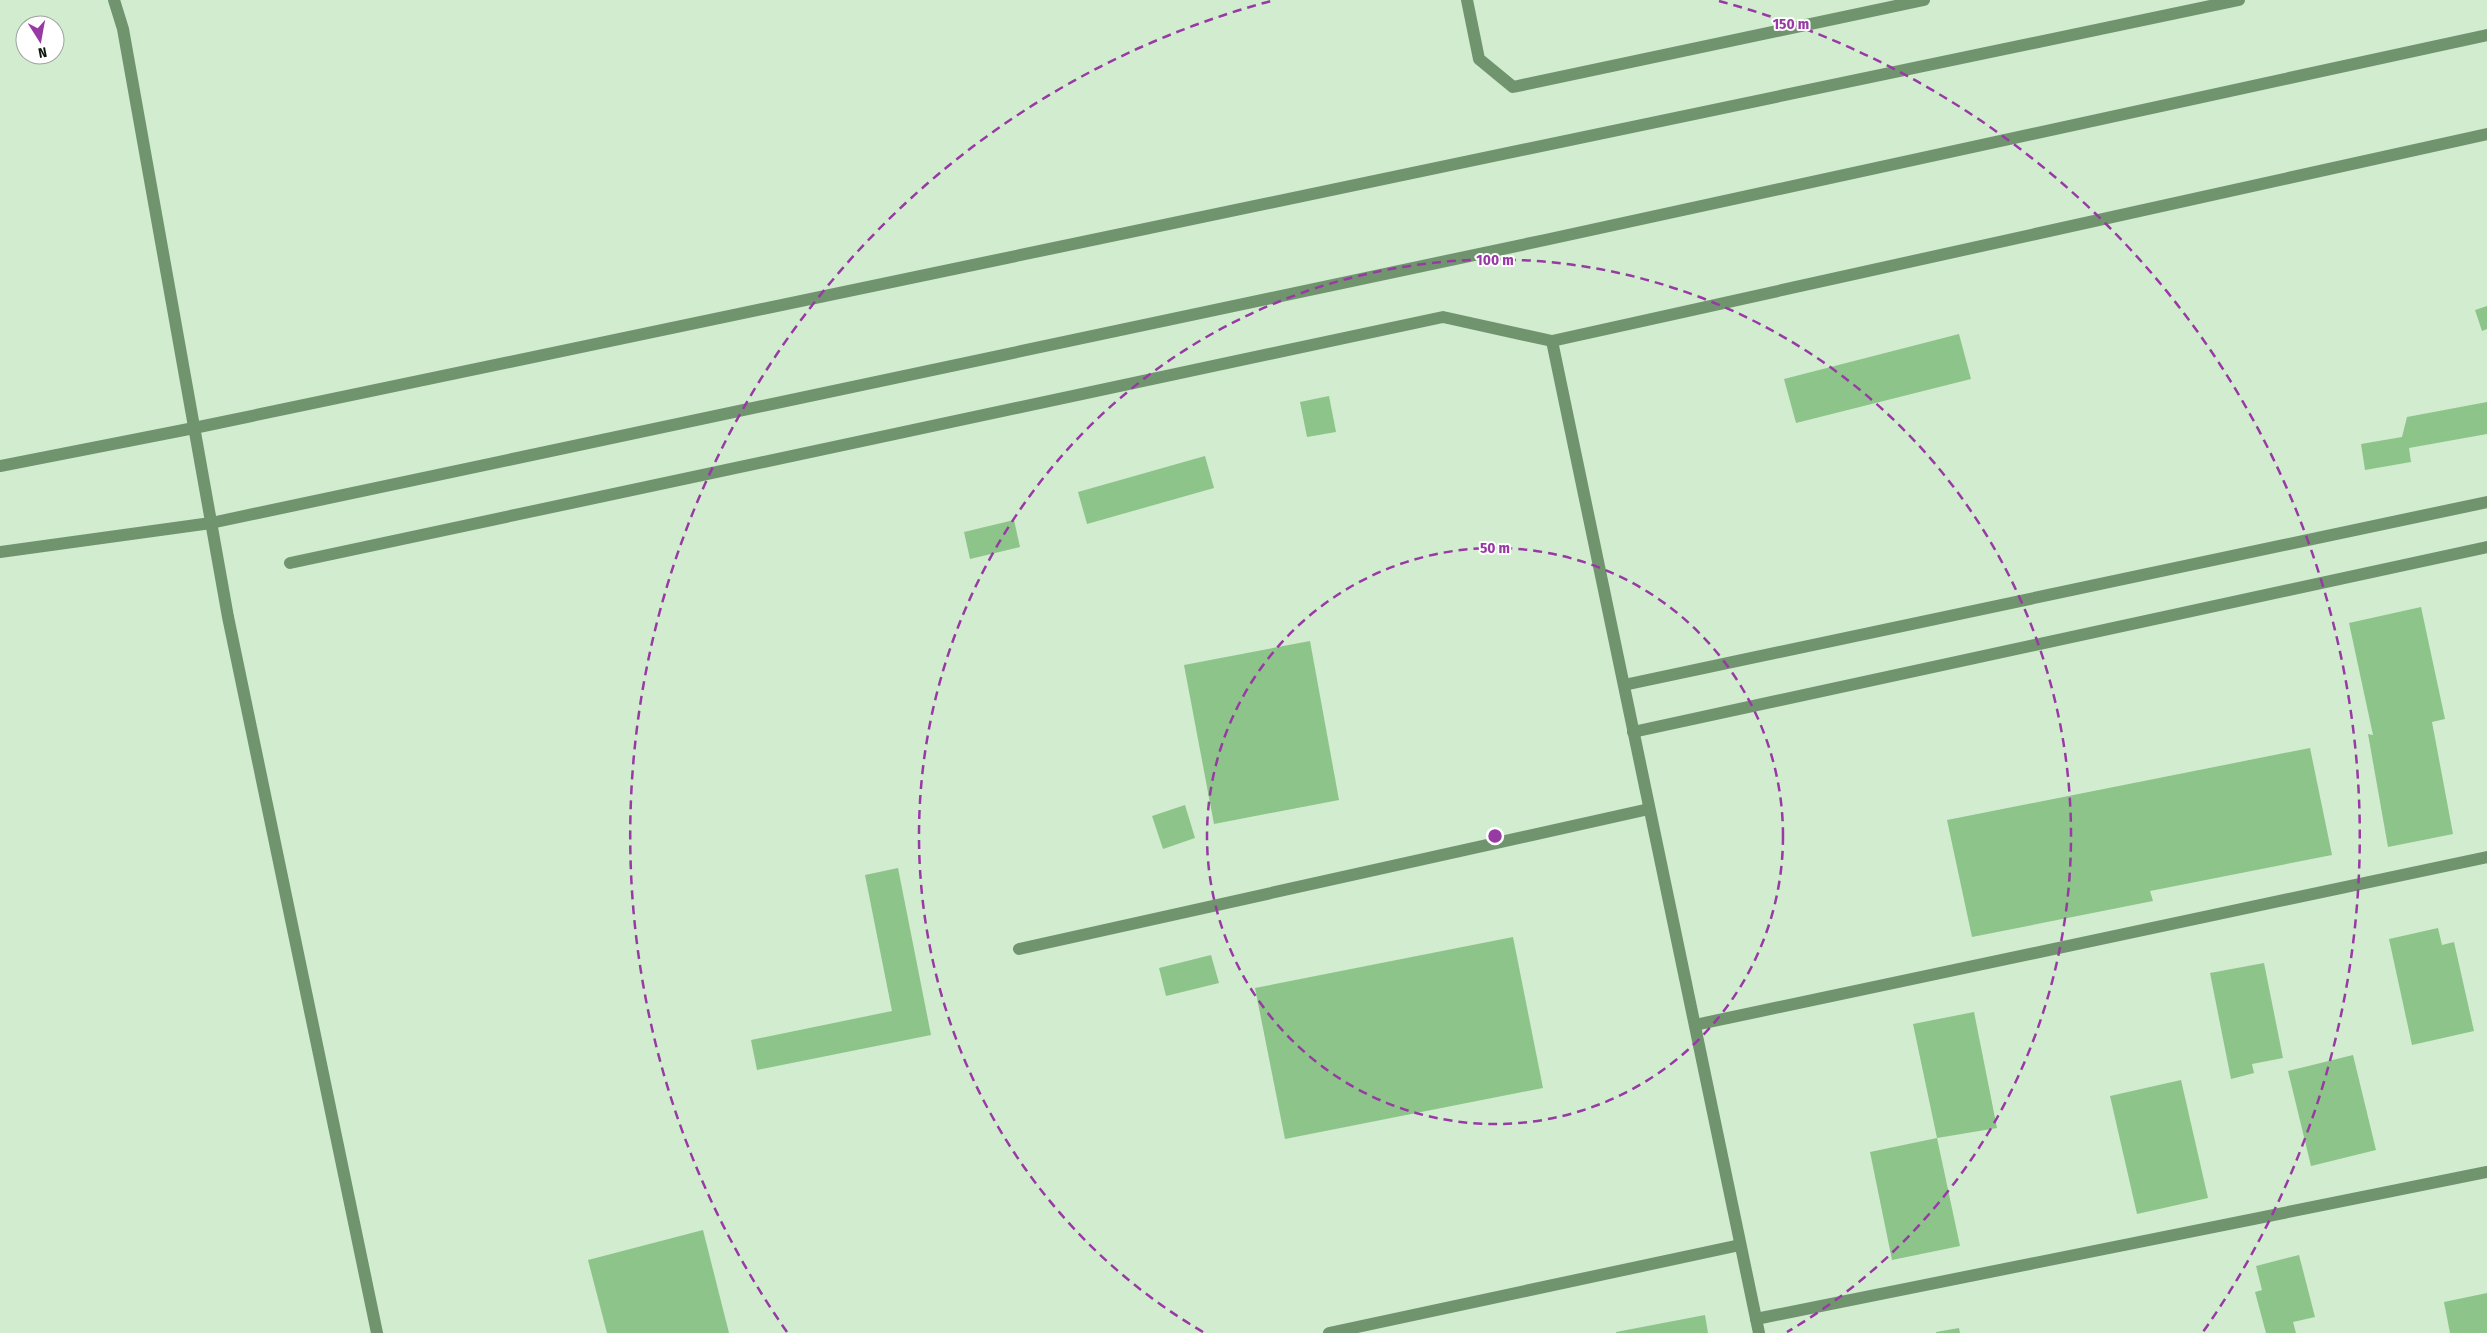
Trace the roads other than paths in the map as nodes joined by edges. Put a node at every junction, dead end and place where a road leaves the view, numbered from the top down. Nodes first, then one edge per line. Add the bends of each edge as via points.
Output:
1 (114, 0) edge
2 (1467, 0) edge
3 (1924, 0) edge
4 (2239, 0) edge
5 (2487, 36) edge
6 (2487, 134) edge
7 (1552, 341) junction
8 (194, 428) junction
9 (0, 466) edge
10 (2487, 502) edge
11 (211, 523) junction
12 (2487, 547) edge
13 (0, 552) edge
14 (290, 563) dead end
15 (1624, 685) junction
16 (1633, 732) junction
17 (1649, 809) junction
18 (2487, 857) edge
19 (1019, 949) dead end
20 (1695, 1025) junction
21 (2487, 1172) edge
22 (1740, 1245) junction
23 (1756, 1319) junction
24 (377, 1333) edge
25 (1329, 1333) edge
26 (1759, 1333) edge

1 - 8 street via 122,29
2 - 3 street via 1479,59 1513,87
4 - 8 street
5 - 11 street
6 - 7 street
7 - 14 street via 1443,318
7 - 15 street
8 - 9 street
8 - 11 street
10 - 15 street
11 - 13 street
11 - 24 street
12 - 16 street
15 - 16 street
16 - 17 street
17 - 19 street
17 - 20 street
18 - 20 street
20 - 22 street
21 - 23 street
22 - 23 street
22 - 25 street
23 - 26 street

